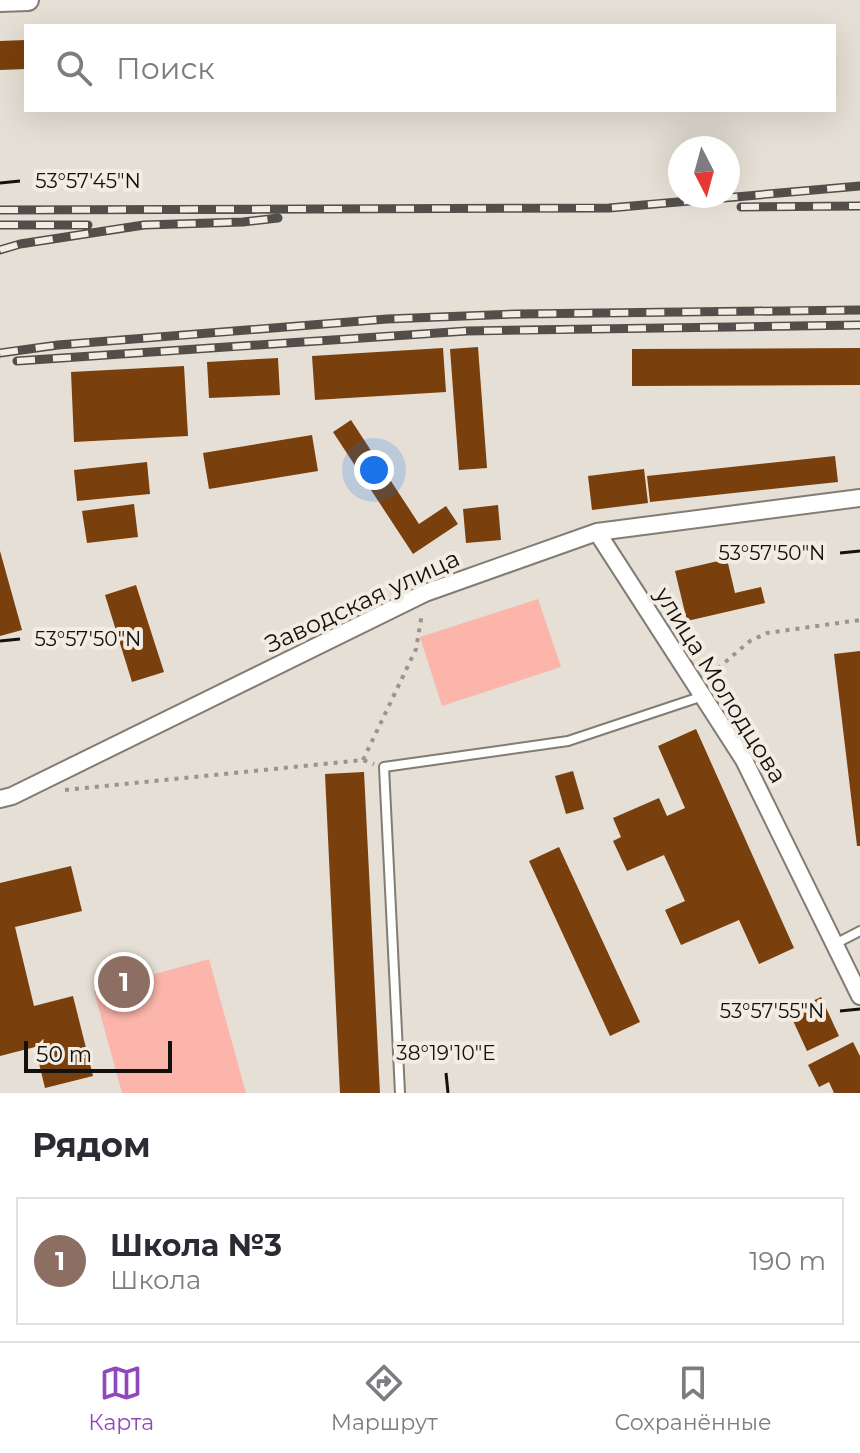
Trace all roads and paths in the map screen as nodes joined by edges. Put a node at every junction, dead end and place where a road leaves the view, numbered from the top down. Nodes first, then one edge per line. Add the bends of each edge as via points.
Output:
1 (28, 0) edge
2 (0, 1) edge
3 (860, 498) edge
4 (597, 532) junction
5 (425, 593) junction
6 (860, 620) edge
7 (700, 692) junction
8 (363, 760) junction
9 (384, 767) junction
10 (57, 791) dead end
11 (0, 799) edge
12 (860, 931) edge
13 (835, 944) junction
14 (860, 996) edge
15 (400, 1093) edge

1 - 2 street
3 - 4 street, Заводская улица
4 - 5 street, Заводская улица
4 - 7 street, улица Молодцова
5 - 8 path via 416,649
5 - 11 street, Заводская улица
6 - 7 path via 767,633 732,654
7 - 9 lane via 568,741
7 - 13 street, улица Молодцова via 744,760
8 - 9 path
8 - 10 path
9 - 15 lane
12 - 13 lane
13 - 14 street, улица Молодцова

